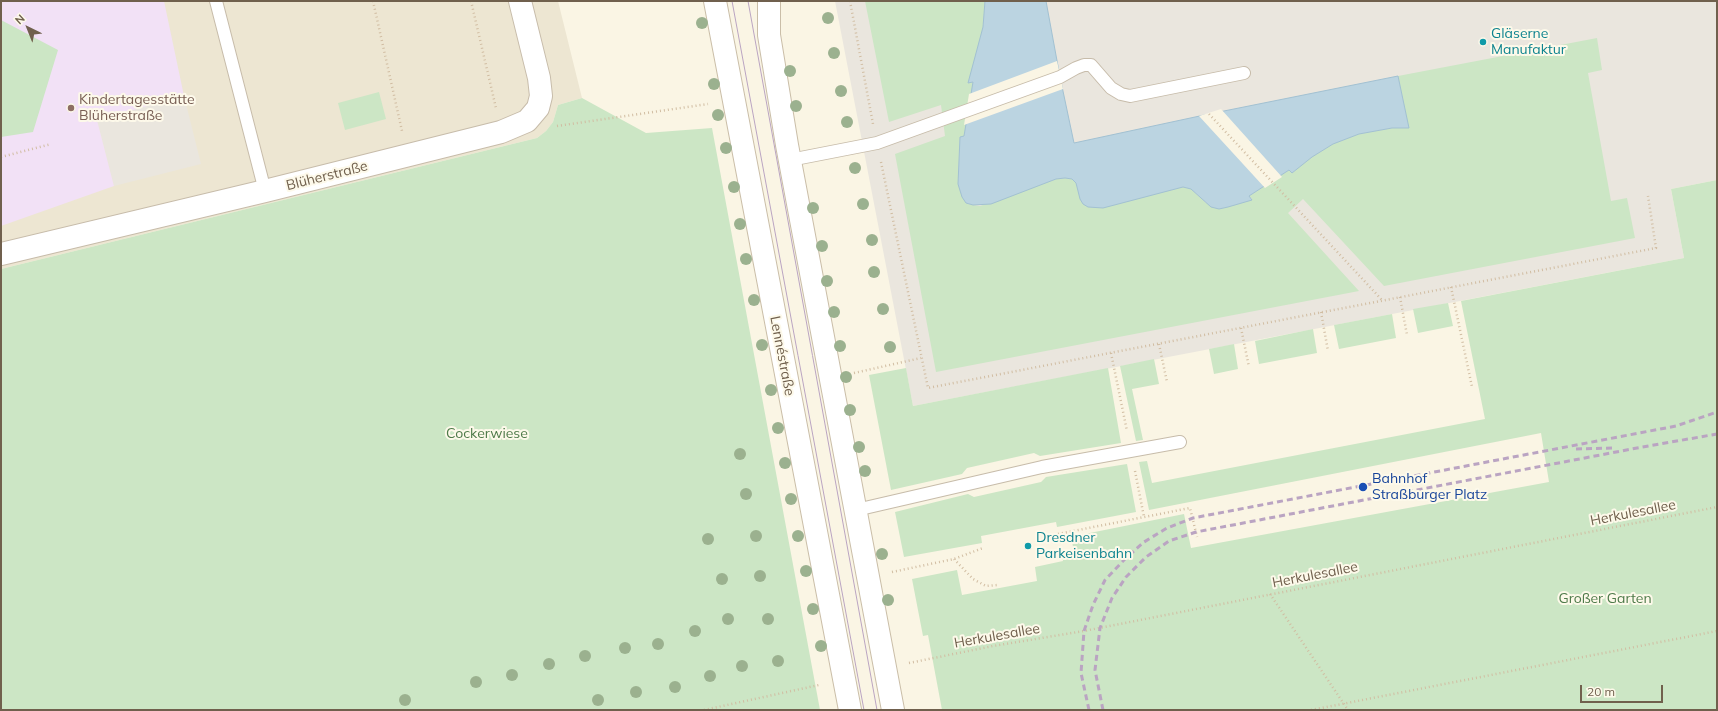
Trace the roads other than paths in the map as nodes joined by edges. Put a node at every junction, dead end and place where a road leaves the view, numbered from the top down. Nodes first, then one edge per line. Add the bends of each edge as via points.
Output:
1 (216, 1) edge
2 (520, 1) edge
3 (715, 1) edge
4 (769, 1) edge
5 (1244, 74) dead end
6 (790, 160) junction
7 (265, 191) junction
8 (1, 254) edge
9 (1180, 442) dead end
10 (856, 510) junction
11 (850, 710) edge
12 (893, 710) edge

1 - 7 lane
2 - 7 main road, Blüherstraße via 541,96 538,108 527,121 501,132
3 - 11 main road, Lennéstraße
4 - 6 main road via 769,35
5 - 6 lane via 1130,96 1120,94 1111,88 1092,65 1084,65 1060,77 877,143
6 - 10 main road
7 - 8 main road, Blüherstraße
9 - 10 lane via 1042,467
10 - 12 main road

